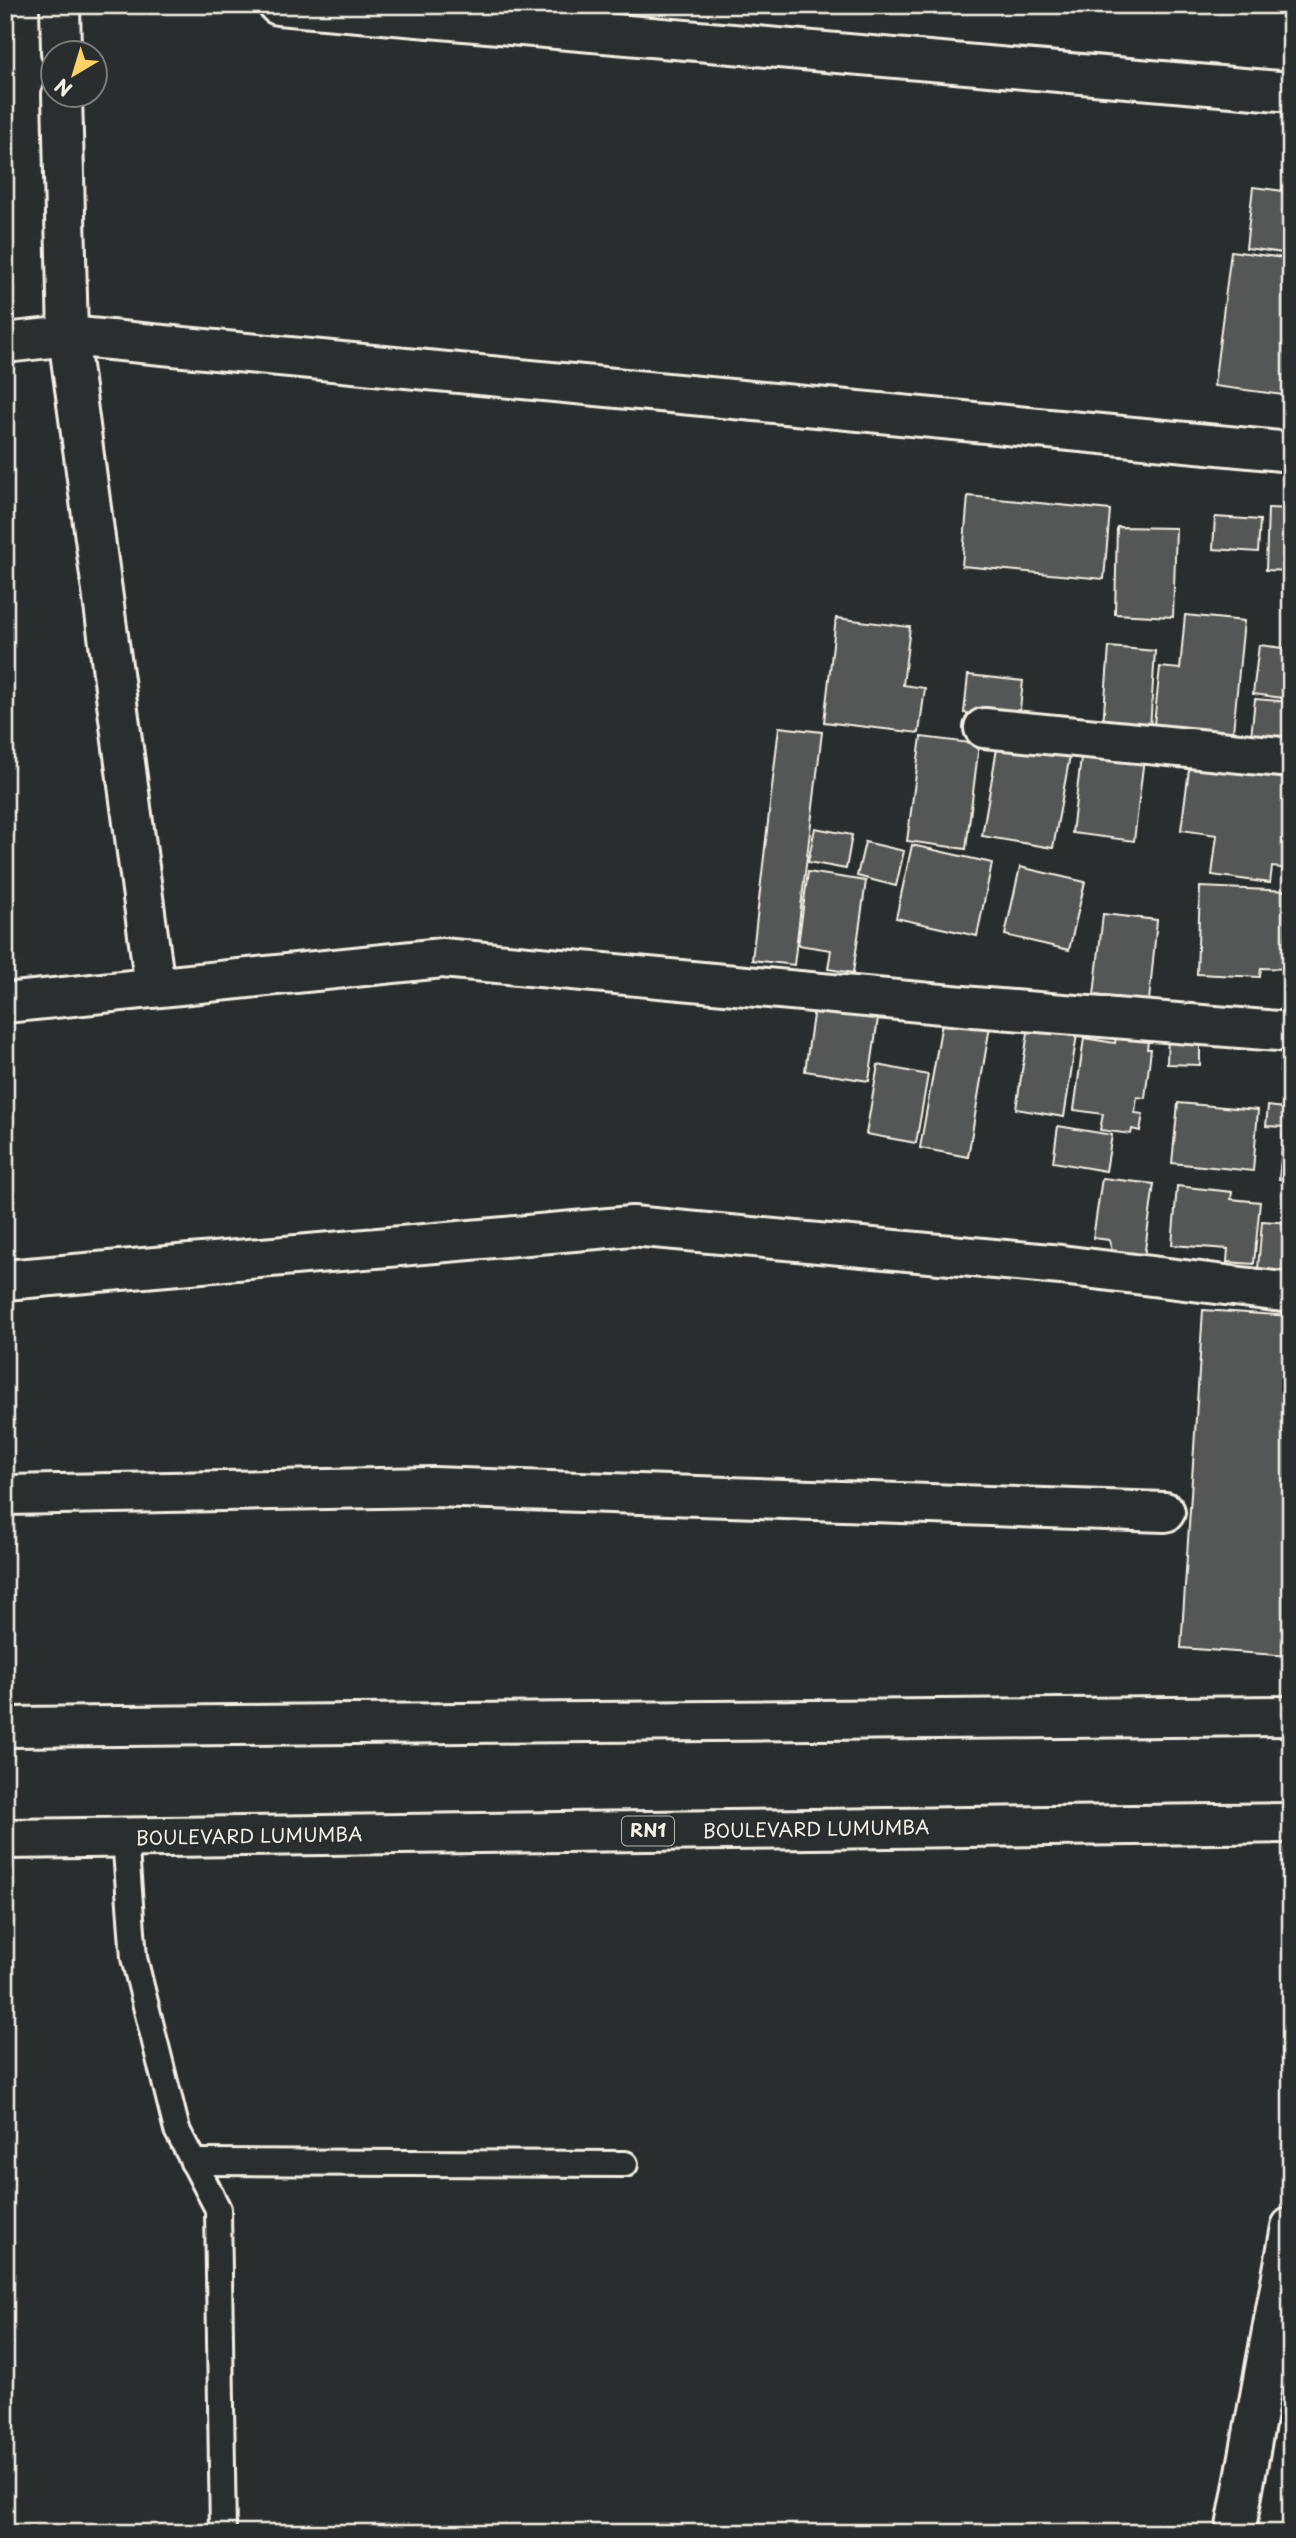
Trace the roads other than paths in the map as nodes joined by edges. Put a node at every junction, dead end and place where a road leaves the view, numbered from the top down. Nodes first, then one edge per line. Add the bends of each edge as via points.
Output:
1 (60, 5) edge
2 (278, 5) edge
3 (368, 9) edge
4 (61, 38) edge
5 (1291, 92) edge
6 (62, 108) edge
7 (68, 336) junction
8 (5, 343) edge
9 (1291, 452) edge
10 (984, 729) dead end
11 (1291, 758) edge
12 (155, 987) junction
13 (5, 1003) edge
14 (1291, 1032) edge
15 (5, 1280) edge
16 (1291, 1293) edge
17 (5, 1494) edge
18 (1165, 1512) dead end
19 (1291, 1716) edge
20 (5, 1727) edge
21 (1291, 1823) edge
22 (125, 1837) junction
23 (5, 1839) edge
24 (193, 2162) junction
25 (625, 2164) dead end
26 (1291, 2227) edge
27 (223, 2533) edge
28 (1235, 2533) edge

1 - 4 main road
2 - 3 main road
3 - 5 main road
6 - 7 main road
7 - 8 main road
7 - 9 main road
7 - 12 main road
10 - 11 main road
12 - 13 main road
12 - 14 main road via 442,958
15 - 16 main road via 632,1226 1060,1265
17 - 18 main road via 433,1487
19 - 20 main road
21 - 22 main road, BOULEVARD LUMUMBA / RN1
22 - 23 main road, BOULEVARD LUMUMBA / RN1
22 - 24 lane via 134,1958 177,2130
24 - 25 lane
24 - 27 lane via 218,2209
26 - 28 main road

